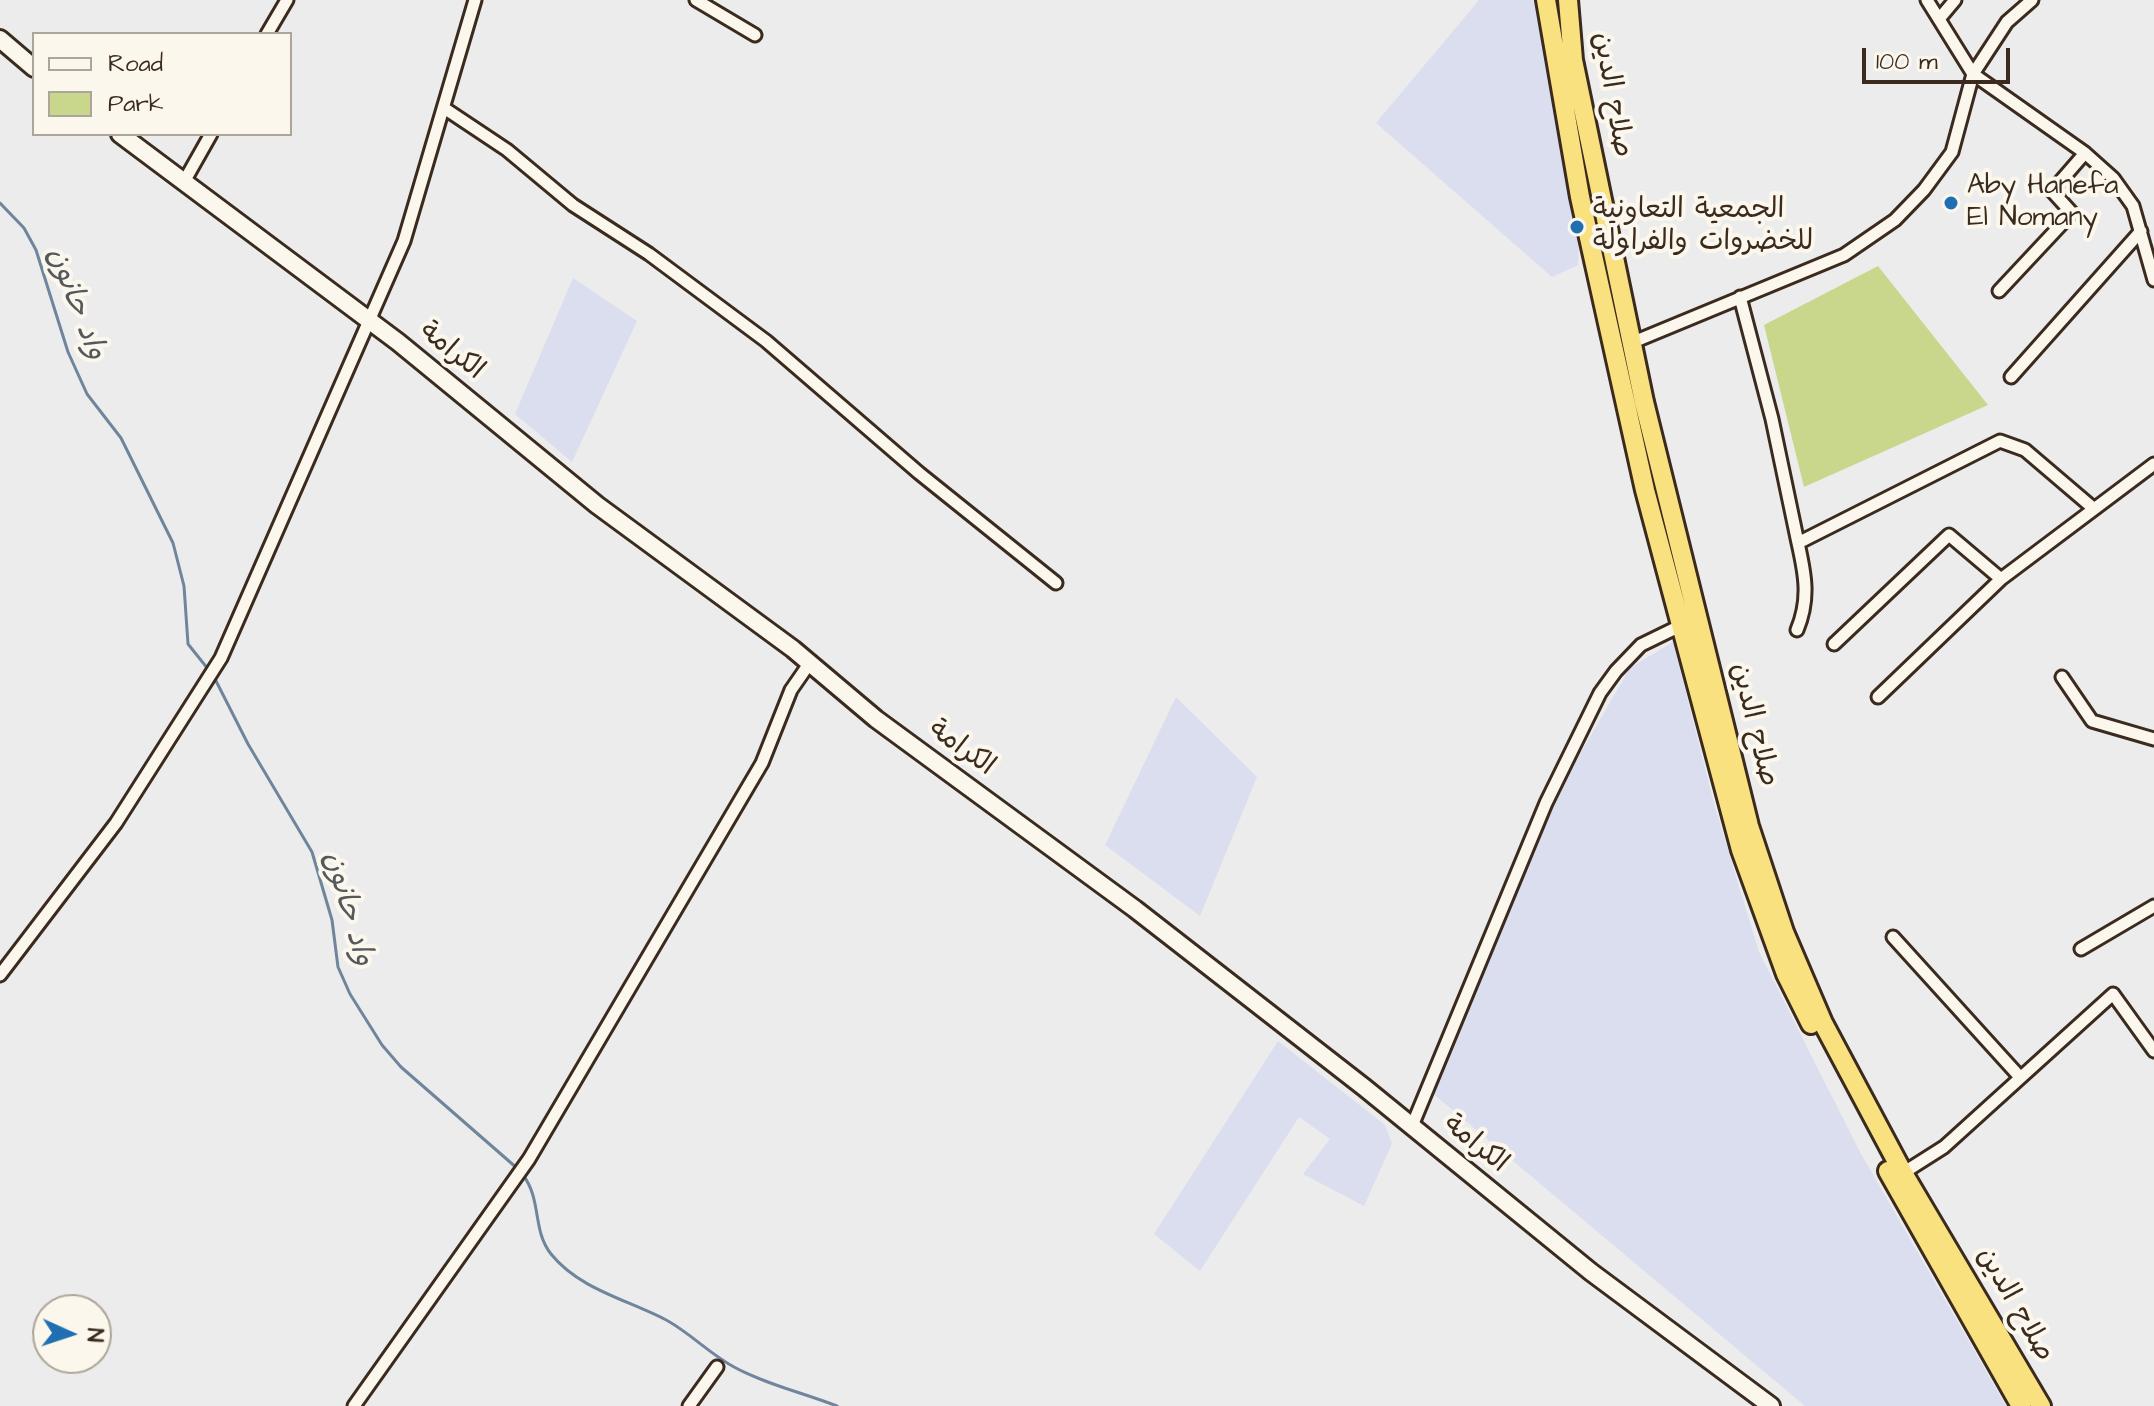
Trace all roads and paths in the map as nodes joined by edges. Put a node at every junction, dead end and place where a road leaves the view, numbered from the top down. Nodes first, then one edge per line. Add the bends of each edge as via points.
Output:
1 (287, 0) edge
2 (475, 0) edge
3 (696, 0) edge
4 (1546, 0) edge
5 (1568, 0) edge
6 (1927, 0) edge
7 (1955, 0) edge
8 (2032, 0) edge
9 (1939, 19) junction
10 (268, 32) edge
11 (755, 35) dead end
12 (0, 39) edge
13 (32, 66) edge
14 (1973, 74) junction
15 (444, 108) junction
16 (123, 136) edge
17 (210, 136) edge
18 (2085, 153) junction
19 (185, 180) junction
20 (2141, 231) junction
21 (2154, 280) edge
22 (1999, 291) dead end
23 (1740, 297) junction
24 (371, 324) junction
25 (1631, 343) junction
26 (2011, 377) dead end
27 (2154, 464) edge
28 (2093, 508) junction
29 (1798, 543) junction
30 (2001, 579) junction
31 (1056, 583) dead end
32 (1682, 625) junction
33 (1797, 630) dead end
34 (1834, 644) dead end
35 (809, 664) junction
36 (2062, 677) dead end
37 (1878, 697) dead end
38 (2154, 739) edge
39 (2154, 906) edge
40 (1893, 937) dead end
41 (2081, 949) dead end
42 (0, 975) edge
43 (2154, 1051) edge
44 (2019, 1076) junction
45 (1412, 1126) junction
46 (1903, 1173) junction
47 (717, 1367) dead end
48 (354, 1406) edge
49 (689, 1406) edge
50 (1771, 1406) edge
51 (2021, 1406) edge
52 (2041, 1406) edge

1 - 10 street
2 - 15 street
3 - 11 street
4 - 32 highway, صلاح الدين via 1597,281
5 - 25 highway, صلاح الدين via 1573,60
6 - 9 street
7 - 9 street
8 - 14 street via 2007,22
9 - 14 street
12 - 13 main road
14 - 18 street
14 - 23 street via 1952,152 1895,220 1844,255
15 - 24 street via 404,241
15 - 31 street via 766,341
16 - 19 main road, الكرامة
17 - 19 street
18 - 20 street via 2113,178 2133,206
18 - 22 street via 2052,191 2072,213
19 - 24 main road, الكرامة
20 - 21 street
20 - 26 street
23 - 25 street
23 - 29 street
24 - 35 main road, الكرامة via 597,505
24 - 42 street via 218,665 116,823
25 - 46 highway, صلاح الدين via 1749,826 1784,932 1823,1023
27 - 28 street
28 - 29 street via 2025,450 2000,441
28 - 30 street
29 - 33 street via 1806,609
30 - 34 street via 1949,535
30 - 37 street
32 - 45 street via 1641,645 1600,693 1546,803
32 - 51 highway, صلاح الدين via 1741,850 1786,974 1869,1138
35 - 45 main road, الكرامة
35 - 48 street via 791,690 762,763 526,1164
36 - 38 street via 2092,721
39 - 41 street
40 - 44 street
43 - 44 street via 2113,994
44 - 46 street via 1944,1147
45 - 50 main road, الكرامة via 1602,1282
46 - 52 highway, صلاح الدين
47 - 49 street

